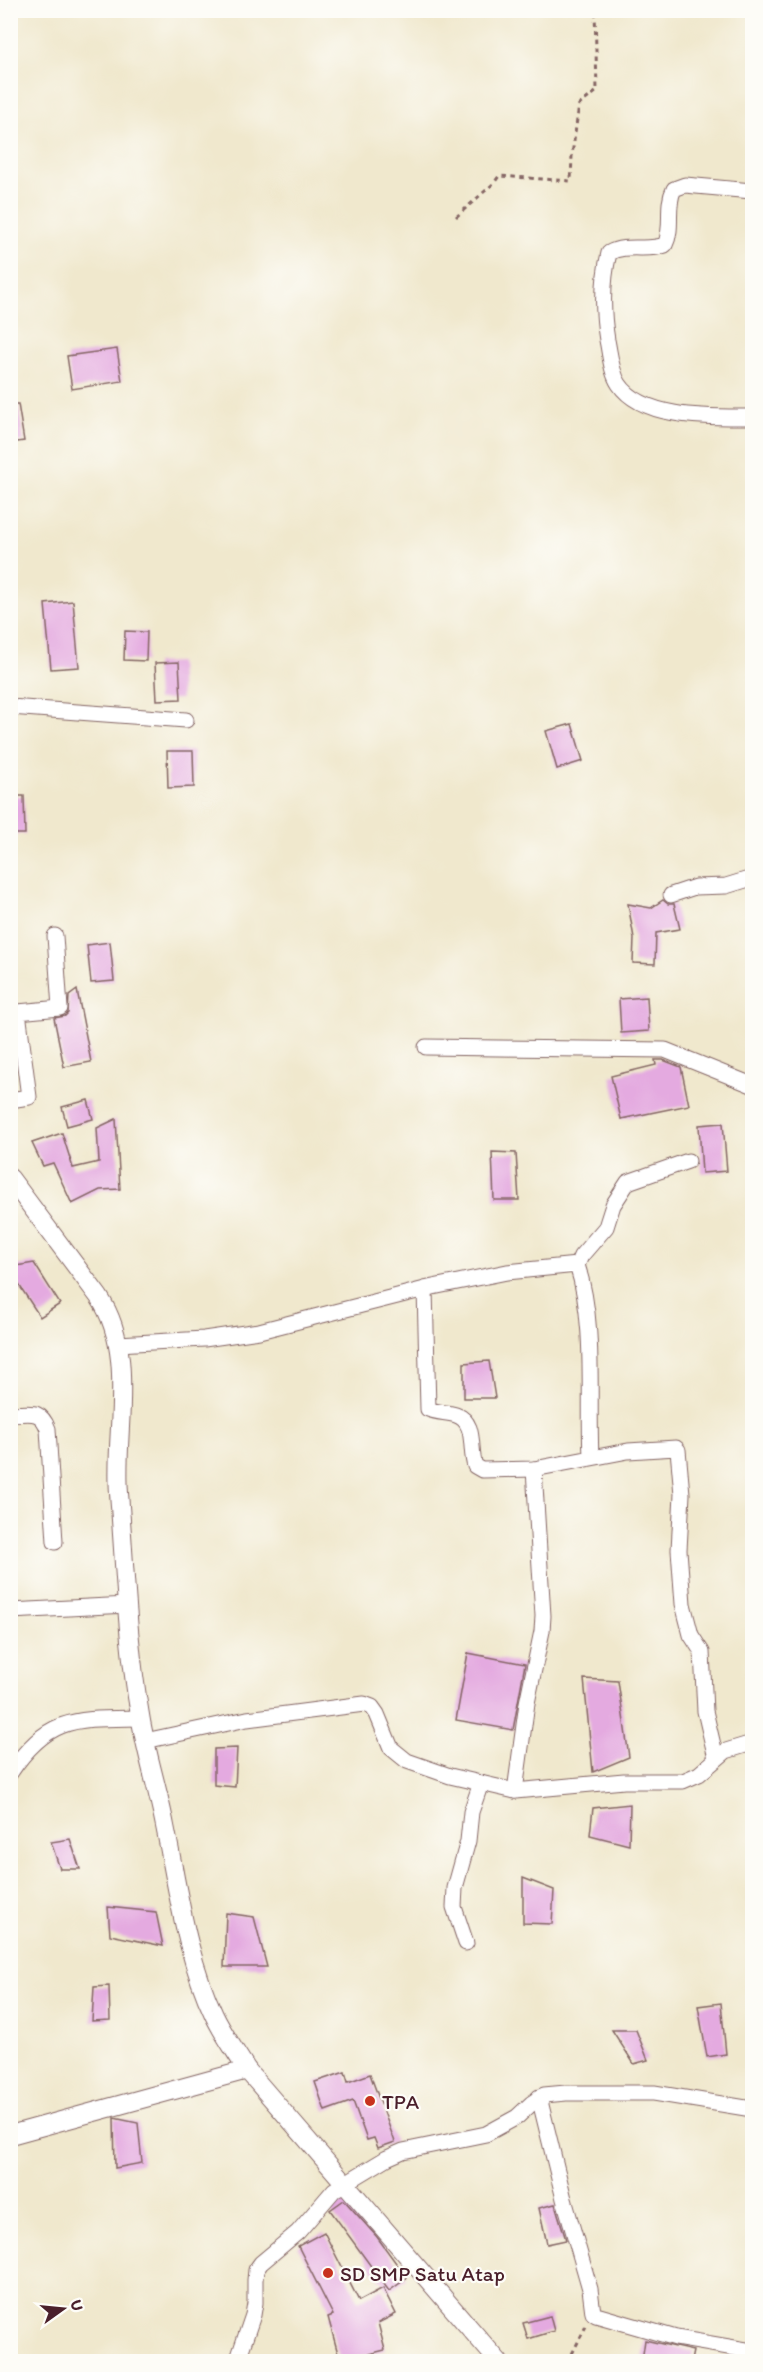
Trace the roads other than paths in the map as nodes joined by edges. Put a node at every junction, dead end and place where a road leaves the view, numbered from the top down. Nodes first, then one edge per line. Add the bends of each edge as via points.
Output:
1 (753, 191) edge
2 (753, 417) edge
3 (10, 707) edge
4 (186, 720) dead end
5 (753, 878) edge
6 (671, 895) dead end
7 (55, 936) dead end
8 (426, 1047) dead end
9 (753, 1085) edge
10 (10, 1100) edge
11 (688, 1161) dead end
12 (10, 1178) edge
13 (577, 1264) junction
14 (425, 1289) junction
15 (118, 1344) junction
16 (10, 1414) edge
17 (591, 1457) junction
18 (534, 1469) junction
19 (55, 1542) dead end
20 (128, 1605) junction
21 (10, 1611) edge
22 (140, 1718) junction
23 (145, 1741) junction
24 (753, 1743) edge
25 (716, 1758) junction
26 (10, 1773) edge
27 (481, 1783) junction
28 (515, 1791) junction
29 (466, 1943) dead end
30 (247, 2070) junction
31 (539, 2097) junction
32 (753, 2109) edge
33 (10, 2135) edge
34 (345, 2182) junction
35 (753, 2351) edge
36 (237, 2361) edge
37 (499, 2361) edge

1 - 2 street via 685,185 674,189 669,198 669,236 665,245 615,249 609,253 602,309 611,361 627,394 667,413
3 - 4 street
5 - 6 street
7 - 10 street via 60,1008 18,1012 29,1097
8 - 9 street via 665,1050
11 - 13 street via 628,1182 613,1204 606,1227
12 - 15 street via 108,1310
13 - 14 street via 507,1272
13 - 17 street via 590,1339
14 - 15 street via 259,1331
14 - 18 street via 428,1409 463,1417 468,1423 475,1466 482,1470
15 - 20 street via 118,1486
16 - 19 street via 38,1414 48,1429
17 - 18 street
17 - 25 street via 656,1448 676,1448 679,1453 683,1604 692,1635 702,1652 705,1711
18 - 28 street via 543,1616
20 - 21 street
20 - 22 street
22 - 23 street
22 - 26 street via 80,1719 54,1727
23 - 27 street via 238,1720 364,1704 377,1714 391,1748 407,1761
23 - 30 street via 199,1974 214,2015
24 - 25 street via 736,1746
25 - 28 street via 699,1774 683,1781 624,1781
27 - 28 street
27 - 29 street via 455,1888 454,1907
30 - 33 street
30 - 34 street
31 - 32 street via 566,2093 654,2093
31 - 34 street via 517,2117 486,2134 403,2151
31 - 35 street via 593,2313 676,2338
34 - 36 street via 256,2270 253,2315
34 - 37 street

